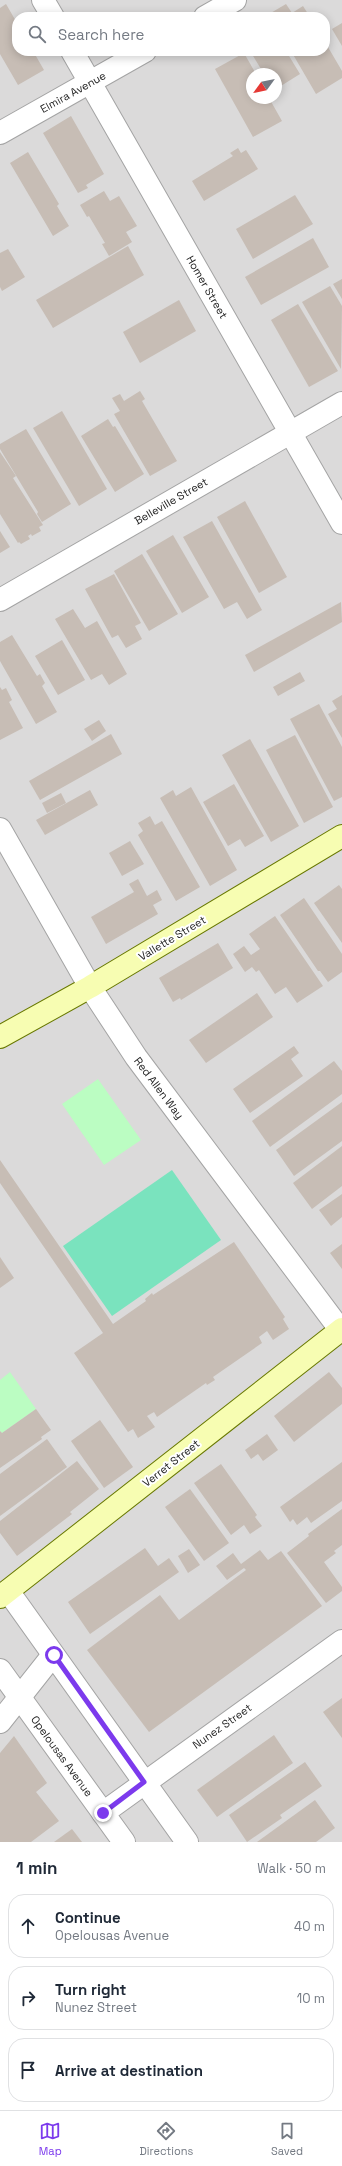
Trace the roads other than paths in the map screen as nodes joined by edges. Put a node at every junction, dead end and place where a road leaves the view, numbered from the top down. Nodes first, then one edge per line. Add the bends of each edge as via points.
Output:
1 (43, 0) edge
2 (235, 0) edge
3 (50, 12) edge
4 (214, 12) edge
5 (75, 56) edge
6 (136, 56) edge
7 (90, 82) junction
8 (0, 133) edge
9 (342, 403) edge
10 (290, 432) junction
11 (342, 523) edge
12 (0, 600) edge
13 (0, 829) edge
14 (342, 836) edge
15 (90, 987) junction
16 (0, 1037) edge
17 (341, 1330) edge
18 (3, 1589) edge
19 (342, 1641) edge
20 (54, 1655) junction
21 (0, 1670) edge
22 (20, 1697) junction
23 (0, 1722) edge
24 (144, 1782) junction
25 (103, 1813) junction
26 (124, 1842) edge
27 (187, 1842) edge

1 - 3 street
2 - 4 street
5 - 7 street, Homer Street
6 - 7 street, Elmira Avenue
7 - 8 street, Elmira Avenue
7 - 10 street, Homer Street
9 - 10 street, Belleville Street
10 - 11 street, Homer Street
10 - 12 street, Belleville Street
13 - 15 street, Red Allen Way
14 - 15 street, Vallette Street
15 - 16 street, Vallette Street
15 - 17 street, Red Allen Way via 136,1057
17 - 18 street, Verret Street
18 - 20 street
19 - 24 street, Nunez Street
20 - 22 street
20 - 24 street
21 - 22 street, Opelousas Avenue
22 - 23 street
22 - 25 street, Opelousas Avenue
24 - 25 street, Nunez Street
24 - 27 street
25 - 26 street, Opelousas Avenue

